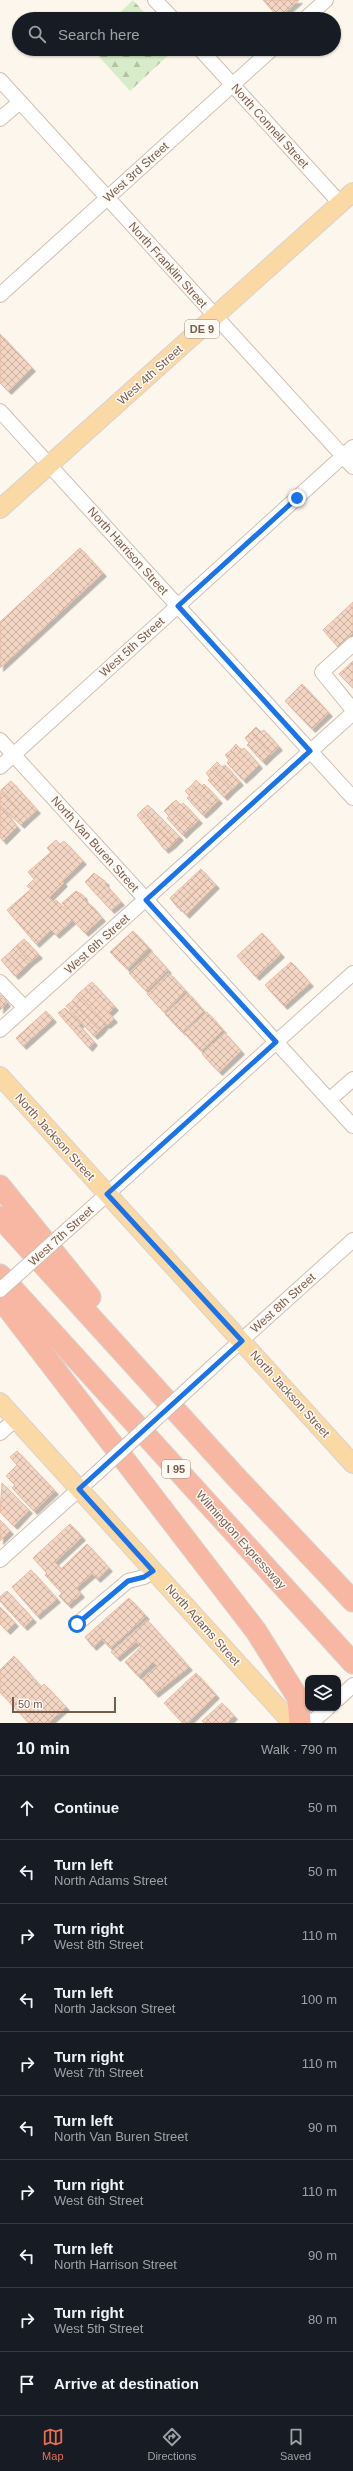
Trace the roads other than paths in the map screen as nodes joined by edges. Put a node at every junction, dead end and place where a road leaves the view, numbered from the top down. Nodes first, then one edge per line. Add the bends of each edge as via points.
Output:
1 (155, 0) edge
2 (326, 0) edge
3 (166, 12) edge
4 (313, 12) edge
5 (206, 56) edge
6 (264, 56) edge
7 (0, 80) edge
8 (232, 85) junction
9 (20, 102) junction
10 (0, 119) edge
11 (347, 197) edge
12 (108, 198) junction
13 (0, 295) edge
14 (215, 316) junction
15 (0, 411) edge
16 (348, 452) edge
17 (49, 464) junction
18 (353, 468) edge
19 (0, 509) edge
20 (178, 606) junction
21 (353, 644) edge
22 (353, 711) edge
23 (0, 740) edge
24 (310, 751) junction
25 (14, 755) junction
26 (0, 767) edge
27 (353, 798) edge
28 (146, 900) junction
29 (353, 973) edge
30 (0, 982) edge
31 (24, 1008) junction
32 (0, 1030) edge
33 (276, 1042) junction
34 (0, 1076) edge
35 (353, 1079) edge
36 (329, 1100) junction
37 (353, 1126) edge
38 (0, 1186) edge
39 (101, 1200) junction
40 (0, 1217) edge
41 (353, 1240) edge
42 (0, 1274) edge
43 (0, 1290) edge
44 (0, 1298) edge
45 (242, 1341) junction
46 (0, 1402) edge
47 (16, 1419) junction
48 (0, 1433) edge
49 (353, 1464) edge
50 (79, 1489) junction
51 (287, 1528) junction
52 (0, 1560) edge
53 (153, 1571) junction
54 (351, 1598) edge
55 (77, 1624) dead end
56 (353, 1663) edge
57 (353, 1685) edge
58 (341, 1696) edge
59 (325, 1711) edge
60 (292, 1723) edge
61 (300, 1723) edge
62 (311, 1723) edge

1 - 3 street
2 - 4 street
5 - 8 street, North Connell Street
6 - 8 street, West 3rd Street
7 - 9 street, North Franklin Street
8 - 11 street, North Connell Street
8 - 12 street, West 3rd Street
9 - 10 street
9 - 12 street, North Franklin Street
11 - 14 main road, West 4th Street / DE 9
12 - 13 street, West 3rd Street
12 - 14 street, North Franklin Street
14 - 16 street, North Franklin Street
14 - 17 main road, West 4th Street / DE 9
15 - 17 street, North Harrison Street
16 - 18 street, North Franklin Street
16 - 20 street, West 5th Street
17 - 19 main road, West 4th Street / DE 9
17 - 20 street, North Harrison Street
20 - 24 street, North Harrison Street
20 - 25 street, West 5th Street
21 - 22 street via 322,672
22 - 24 street, West 6th Street
23 - 25 street, North Van Buren Street
24 - 27 street, North Harrison Street
24 - 28 street, West 6th Street
25 - 26 street, West 5th Street
25 - 28 street, North Van Buren Street
28 - 31 street, West 6th Street
28 - 33 street, North Van Buren Street
29 - 33 street, West 7th Street
30 - 31 street
31 - 32 street, West 6th Street
33 - 36 street, North Van Buren Street
33 - 39 street, West 7th Street
34 - 39 main road, North Jackson Street
35 - 36 street
36 - 37 street, North Van Buren Street
38 - 51 highway via 12,1204 119,1332 251,1472
39 - 43 street, West 7th Street, bridge
39 - 45 main road, North Jackson Street
40 - 51 highway via 235,1476
41 - 45 street, West 8th Street
42 - 56 highway, Wilmington Expressway / I 95
44 - 61 highway via 256,1631 298,1698
45 - 49 main road, North Jackson Street
45 - 50 street, West 8th Street, bridge
46 - 47 main road, North Adams Street
47 - 48 street
47 - 50 main road, North Adams Street
50 - 52 street, West 8th Street
50 - 53 main road, North Adams Street
51 - 54 highway
53 - 55 street via 144,1577 128,1581
53 - 60 main road, North Adams Street
57 - 58 street
59 - 62 street

